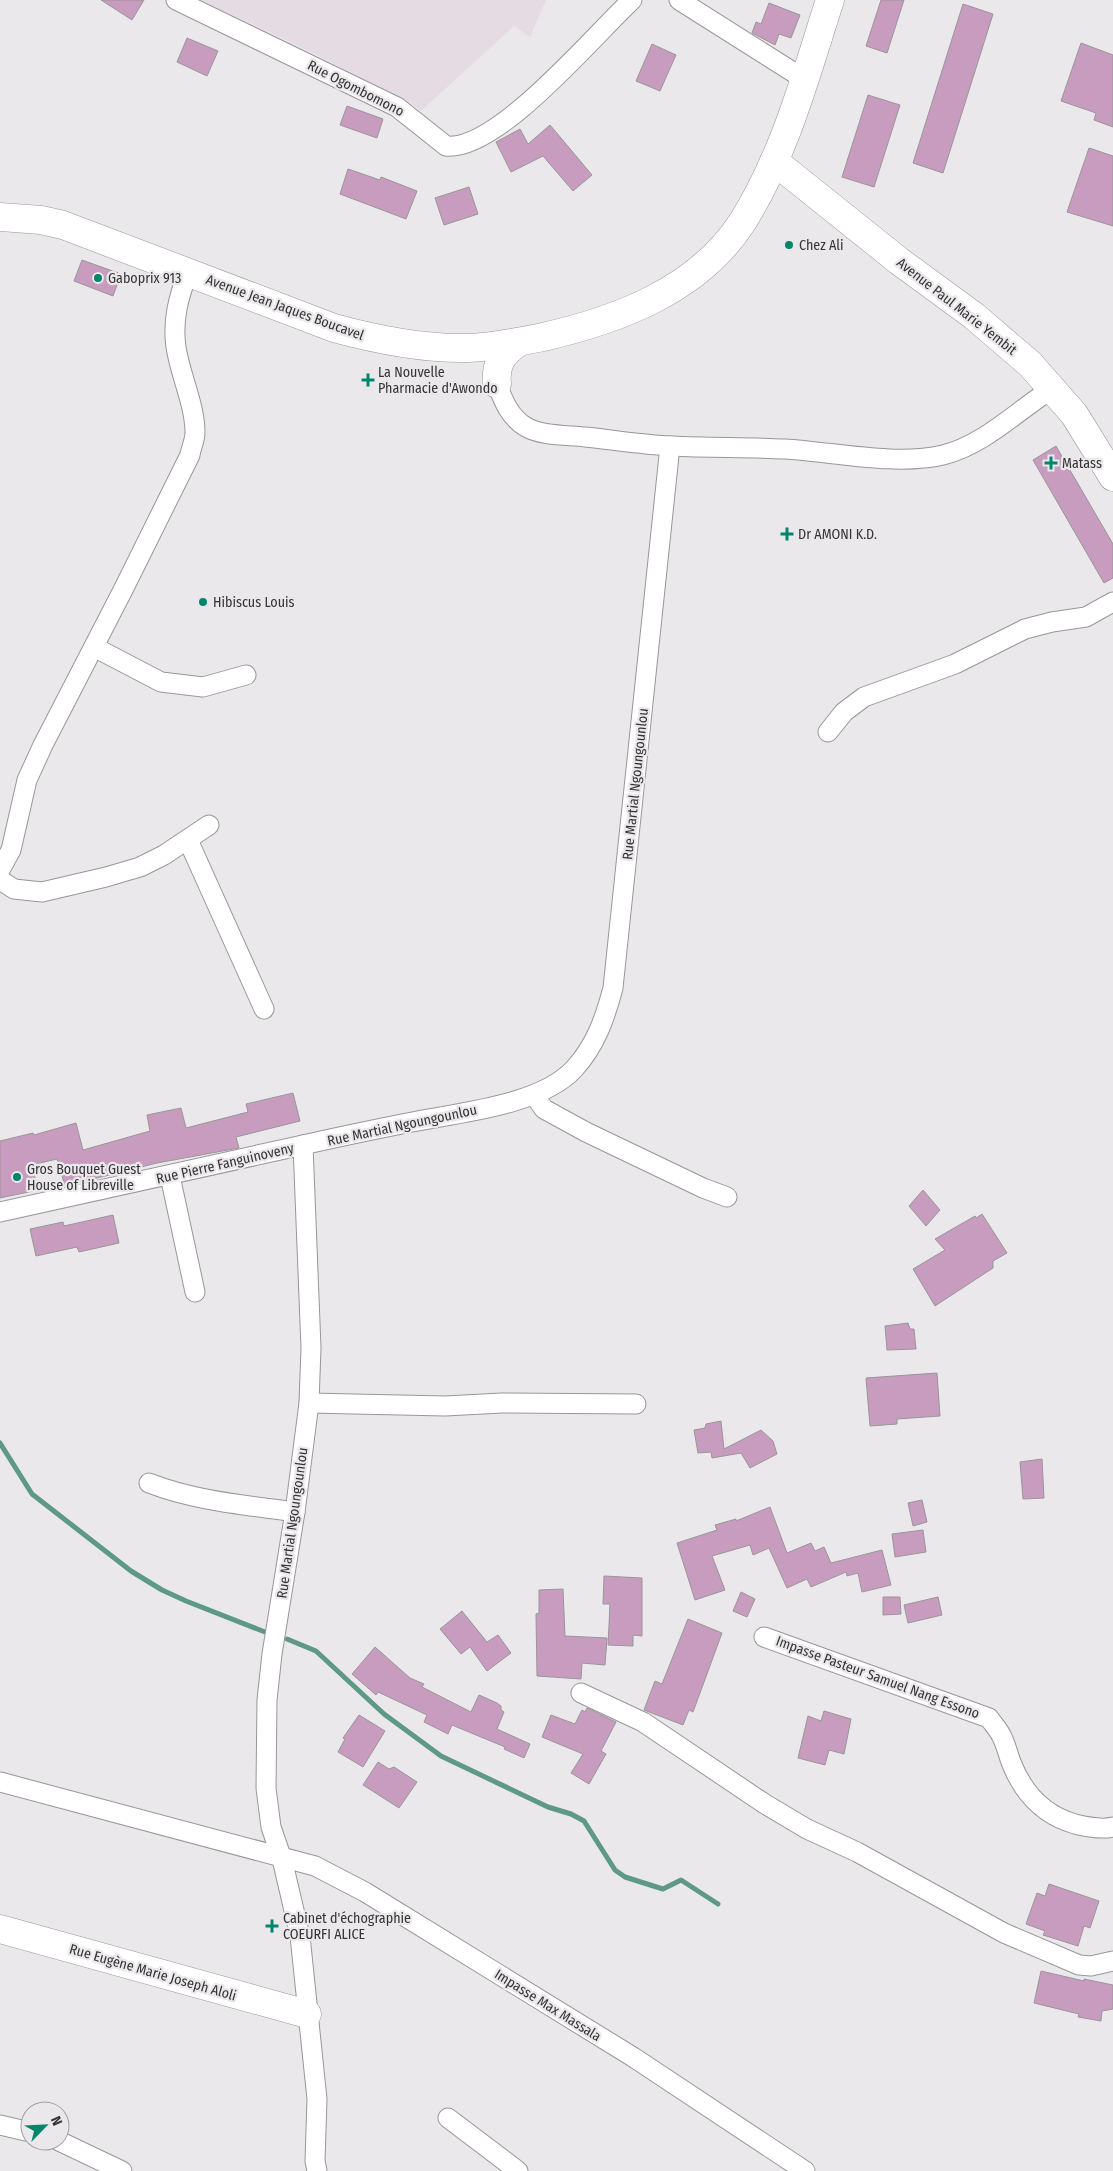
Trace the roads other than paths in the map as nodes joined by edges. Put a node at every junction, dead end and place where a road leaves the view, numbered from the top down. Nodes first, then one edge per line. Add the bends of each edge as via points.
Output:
1 (176, 0) edge
2 (632, 0) edge
3 (679, 0) edge
4 (830, 0) edge
5 (804, 79) junction
6 (774, 161) junction
7 (0, 217) edge
8 (188, 272) junction
9 (519, 342) junction
10 (467, 348) junction
11 (497, 384) junction
12 (1053, 388) junction
13 (670, 446) junction
14 (1113, 476) edge
15 (1113, 602) edge
16 (94, 647) junction
17 (246, 675) dead end
18 (828, 732) dead end
19 (209, 825) dead end
20 (188, 840) junction
21 (0, 870) edge
22 (0, 880) edge
23 (264, 1009) dead end
24 (534, 1095) junction
25 (304, 1145) junction
26 (170, 1176) junction
27 (727, 1197) dead end
28 (0, 1212) edge
29 (195, 1292) dead end
30 (309, 1403) junction
31 (636, 1404) dead end
32 (149, 1483) dead end
33 (295, 1512) junction
34 (764, 1636) dead end
35 (581, 1693) dead end
36 (0, 1782) edge
37 (1113, 1827) edge
38 (282, 1859) junction
39 (0, 1929) edge
40 (1113, 1961) edge
41 (307, 2014) junction
42 (448, 2118) dead end
43 (0, 2125) edge
44 (20, 2130) edge
45 (70, 2146) edge
46 (122, 2171) edge
47 (317, 2171) edge
48 (518, 2171) edge
49 (805, 2171) edge

1 - 2 street, Rue Ogombomono via 397,107 446,146 455,147 487,132 530,101
3 - 5 street
4 - 5 main road, Avenue Jean Jaques Boucavel
5 - 6 main road, Avenue Jean Jaques Boucavel
6 - 9 main road, Avenue Jean Jaques Boucavel via 750,209 733,234 711,258 677,286 608,320
6 - 12 main road, Avenue Paul Marie Yembit via 974,316
7 - 8 main road, Avenue Jean Jaques Boucavel via 63,225
8 - 10 main road, Avenue Jean Jaques Boucavel via 334,328 374,339 418,346
8 - 16 street via 174,325 195,434 190,455
9 - 10 main road, Avenue Jean Jaques Boucavel
9 - 11 main road via 499,361
10 - 11 main road via 483,360
11 - 13 street via 512,415 526,427 546,433
12 - 13 street via 965,447 925,458
12 - 14 main road, Avenue Paul Marie Yembit via 1074,414
13 - 24 street, Rue Martial Ngoungounlou via 613,988 602,1026 587,1052 573,1070
15 - 18 street via 1086,617 1025,629 955,664 864,697 844,712
16 - 17 street via 161,682 203,687
16 - 21 street via 27,780 11,850
19 - 20 street
20 - 22 street via 140,867 42,892 14,889
20 - 23 street
24 - 25 street, Rue Martial Ngoungounlou
24 - 27 street via 544,1109 586,1132
25 - 26 street, Rue Pierre Fanguinoveny
25 - 30 street, Rue Martial Ngoungounlou via 311,1348
26 - 28 street, Rue Pierre Fanguinoveny
26 - 29 street
30 - 31 street via 436,1406
30 - 33 street, Rue Martial Ngoungounlou
32 - 33 street via 205,1498
33 - 38 street, Rue Martial Ngoungounlou via 272,1654 267,1710 266,1788 271,1827
34 - 37 street, Impasse Pasteur Samuel Nang Essono via 989,1718 1002,1736 1025,1790 1042,1807 1062,1820 1084,1827
35 - 40 street via 643,1722 807,1829 857,1852 1004,1932 1079,1965
36 - 38 street, Impasse Max Massala
38 - 41 street, Rue Martial Ngoungounlou via 300,1936
38 - 49 street, Impasse Max Massala via 315,1866 365,1892 633,2057
39 - 41 main road, Rue Eugène Marie Joseph Aloli
41 - 47 street, Rue Martial Ngoungounlou via 317,2099
42 - 48 street
43 - 44 street
45 - 46 street

